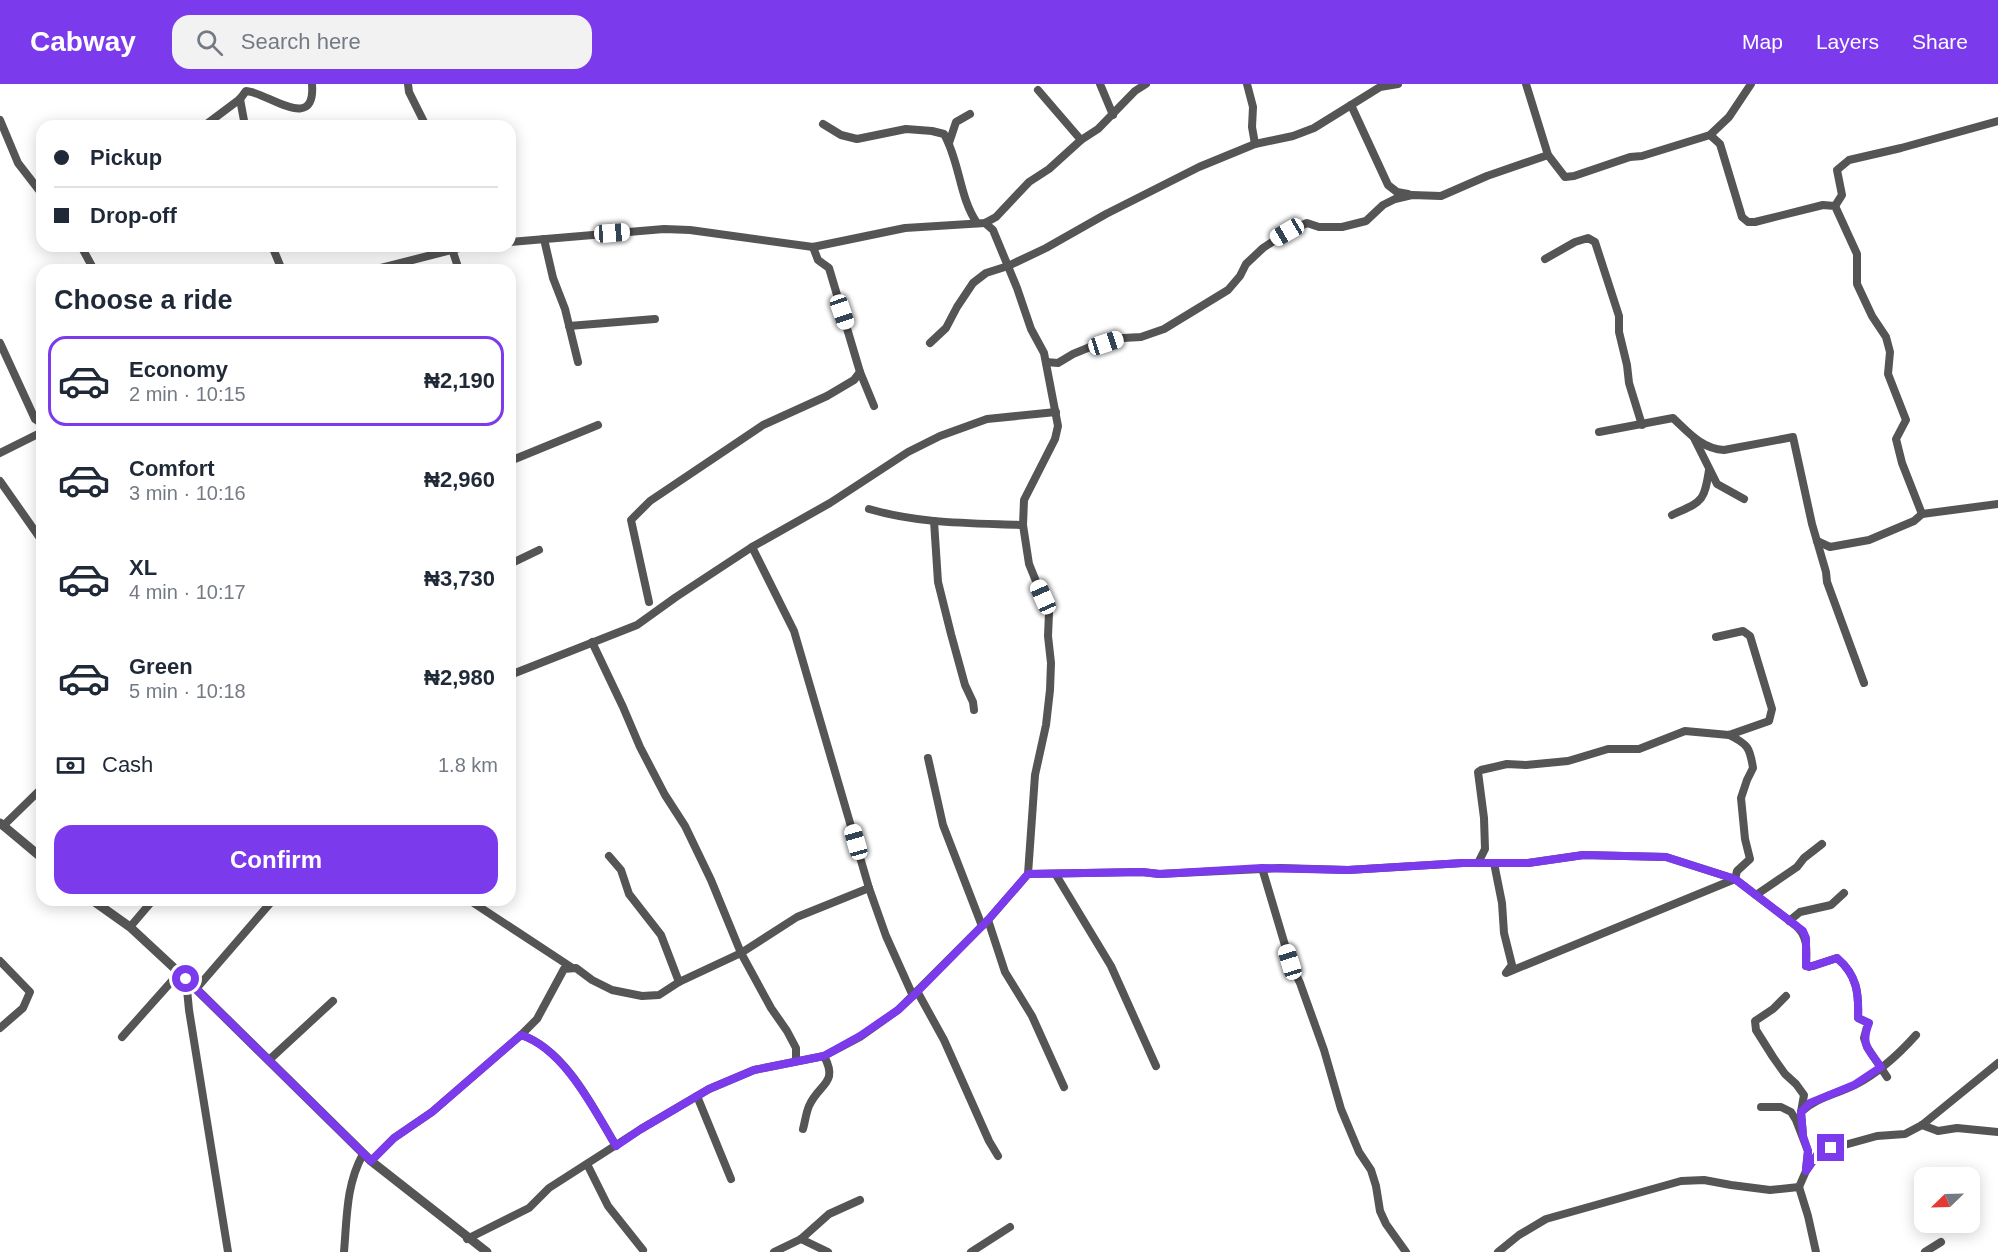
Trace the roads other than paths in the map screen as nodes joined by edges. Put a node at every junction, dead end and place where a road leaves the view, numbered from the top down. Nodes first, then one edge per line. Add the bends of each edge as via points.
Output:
1 (241, 84) edge
2 (312, 84) edge
3 (408, 84) edge
4 (1100, 84) edge
5 (1146, 84) edge
6 (1247, 84) edge
7 (1398, 84) edge
8 (1526, 84) edge
9 (1751, 84) edge
10 (1038, 90) dead end
11 (248, 91) junction
12 (240, 99) junction
13 (1351, 105) junction
14 (970, 114) dead end
15 (1113, 115) junction
16 (0, 120) edge
17 (212, 120) edge
18 (243, 120) edge
19 (423, 120) edge
20 (1998, 121) edge
21 (823, 124) dead end
22 (1710, 135) junction
23 (1082, 140) junction
24 (949, 143) junction
25 (1255, 144) junction
26 (1548, 155) junction
27 (36, 186) edge
28 (1412, 195) junction
29 (1835, 206) junction
30 (996, 217) junction
31 (981, 223) junction
32 (993, 230) junction
33 (544, 239) junction
34 (516, 241) edge
35 (813, 247) junction
36 (435, 252) edge
37 (1545, 260) dead end
38 (394, 264) edge
39 (1008, 266) junction
40 (655, 319) dead end
41 (569, 326) junction
42 (0, 343) edge
43 (930, 344) dead end
44 (578, 362) dead end
45 (1046, 362) junction
46 (860, 372) junction
47 (874, 406) dead end
48 (1056, 412) junction
49 (36, 415) edge
50 (598, 424) dead end
51 (1642, 425) junction
52 (36, 428) edge
53 (1599, 432) dead end
54 (36, 435) edge
55 (33, 436) junction
56 (1694, 438) junction
57 (0, 453) edge
58 (516, 458) edge
59 (1709, 470) junction
60 (0, 481) edge
61 (1744, 499) dead end
62 (1998, 504) edge
63 (869, 509) dead end
64 (1922, 514) junction
65 (1672, 515) dead end
66 (934, 521) junction
67 (1023, 525) junction
68 (36, 532) edge
69 (1817, 541) junction
70 (752, 547) junction
71 (539, 550) dead end
72 (516, 561) edge
73 (649, 602) dead end
74 (1716, 636) dead end
75 (592, 642) junction
76 (516, 673) edge
77 (1864, 683) dead end
78 (974, 710) dead end
79 (1729, 735) junction
80 (928, 758) dead end
81 (36, 793) edge
82 (2, 824) edge
83 (1822, 844) dead end
84 (36, 853) edge
85 (609, 856) dead end
86 (1478, 863) junction
87 (1494, 863) junction
88 (1262, 868) junction
89 (1028, 874) junction
90 (1056, 875) junction
91 (1735, 879) junction
92 (869, 888) junction
93 (1844, 893) dead end
94 (1756, 895) junction
95 (100, 906) edge
96 (148, 906) edge
97 (268, 906) edge
98 (478, 906) edge
99 (1789, 921) junction
100 (985, 923) junction
101 (130, 927) junction
102 (741, 953) junction
103 (0, 961) edge
104 (572, 967) junction
105 (182, 976) junction
106 (679, 982) junction
107 (196, 989) junction
108 (915, 994) junction
109 (1786, 996) dead end
110 (333, 1001) dead end
111 (0, 1028) edge
112 (521, 1035) junction
113 (1916, 1035) dead end
114 (122, 1036) dead end
115 (824, 1056) junction
116 (269, 1060) junction
117 (796, 1060) junction
118 (1998, 1063) edge
119 (1156, 1066) dead end
120 (1881, 1067) junction
121 (1887, 1077) dead end
122 (1064, 1087) dead end
123 (697, 1096) junction
124 (1761, 1107) dead end
125 (1801, 1112) junction
126 (1922, 1125) junction
127 (803, 1129) dead end
128 (1998, 1132) edge
129 (1803, 1136) junction
130 (616, 1146) junction
131 (363, 1154) junction
132 (998, 1156) dead end
133 (371, 1161) junction
134 (587, 1164) junction
135 (1806, 1171) junction
136 (732, 1179) dead end
137 (1799, 1187) junction
138 (860, 1200) dead end
139 (1010, 1227) dead end
140 (468, 1239) junction
141 (801, 1239) junction
142 (1941, 1242) dead end
143 (643, 1250) dead end
144 (228, 1252) edge
145 (344, 1252) edge
146 (487, 1252) edge
147 (774, 1252) edge
148 (828, 1252) edge
149 (971, 1252) edge
150 (1406, 1252) edge
151 (1497, 1252) edge
152 (1816, 1252) edge
153 (1926, 1252) edge

1 - 11 street
2 - 11 street via 307,106 299,109
3 - 19 street
4 - 15 street
5 - 15 street
6 - 25 street
7 - 13 street via 1380,87
8 - 26 street
9 - 22 street via 1729,117
10 - 23 street
11 - 12 street
12 - 17 street
12 - 18 street
13 - 25 street via 1314,128
13 - 28 street via 1388,185
14 - 24 street via 956,122
15 - 23 street
16 - 27 street via 18,163
20 - 29 street via 1848,160 1837,170 1842,195
21 - 24 street via 857,139 906,129 944,134
22 - 26 street via 1574,176 1565,177
22 - 29 street via 1720,144 1742,217 1748,222 1823,205
23 - 30 street via 1049,170 1029,182
24 - 31 street via 969,211
25 - 39 street via 1199,167
26 - 28 street via 1441,196
28 - 45 street via 1383,205 1366,221 1342,227 1307,223 1287,232 1246,264 1228,291 1164,329 1090,346 1058,363
29 - 64 street via 1857,254 1857,284 1886,337 1890,352 1888,374 1906,420 1896,439
30 - 31 street
30 - 32 street
31 - 32 street
31 - 35 street via 905,228
32 - 39 street
33 - 34 street
33 - 35 street via 663,229
33 - 41 street
35 - 46 street via 818,260 830,268
36 - 38 street
37 - 51 street via 1588,238 1594,242 1619,316 1629,383
39 - 43 street via 986,273 973,283 946,328
39 - 45 street
40 - 41 street
41 - 44 street
42 - 49 street
45 - 48 street
46 - 47 street
46 - 73 street via 827,396 763,425 650,501 631,520
48 - 67 street via 1055,439 1024,500
48 - 70 street via 987,419 940,436
50 - 58 street
51 - 53 street
51 - 56 street via 1674,418
52 - 55 street
54 - 55 street
55 - 57 street
56 - 59 street
56 - 69 street via 1713,450 1724,450 1793,437
59 - 61 street via 1717,484
59 - 65 street via 1705,494 1696,504
60 - 68 street
62 - 64 street
63 - 66 street via 894,517
64 - 69 street via 1869,540 1830,547
66 - 67 street
66 - 78 street via 938,582
67 - 89 street via 1029,564 1049,613 1051,663 1046,724 1035,776
69 - 77 street via 1827,582
70 - 75 street via 637,625
70 - 92 street via 794,631
71 - 72 street
74 - 79 street via 1743,631 1750,636 1772,709 1769,721
75 - 76 street
75 - 102 street via 656,779 711,880
79 - 86 street via 1685,731 1639,749 1608,749 1568,761 1507,764 1481,770 1478,772 1485,849
79 - 91 street via 1748,746 1753,768 1741,798 1750,859 1737,871
80 - 100 street via 943,825
81 - 82 street
82 - 84 street
83 - 94 street
85 - 106 street via 621,870 629,894 661,935
86 - 87 street
86 - 88 street via 1348,870
87 - 91 street via 1528,863 1584,855 1666,857
87 - 91 street via 1512,965 1506,973
88 - 90 street
88 - 150 street via 1341,1109 1371,1170 1380,1211
89 - 90 street
89 - 100 street
90 - 119 street via 1110,966
91 - 94 street
92 - 102 street via 797,917
92 - 108 street via 886,936
93 - 99 street via 1831,905 1800,912
94 - 99 street
95 - 101 street
96 - 101 street
97 - 107 street
98 - 104 street
99 - 120 street via 1806,938 1806,966 1837,958 1850,970 1857,991 1858,1018 1869,1023 1864,1038
100 - 108 street
100 - 122 street via 1005,972 1032,1016
101 - 105 street
102 - 106 street
102 - 117 street via 796,1048
103 - 111 street via 30,992 22,1008
104 - 106 street via 612,990 642,996 659,995
104 - 112 street via 564,969 537,1019
105 - 107 street
105 - 114 street
105 - 144 street
107 - 116 street
108 - 115 street via 860,1036
108 - 132 street via 944,1040
109 - 125 street via 1755,1021 1756,1030 1804,1095
110 - 116 street
112 - 130 street via 553,1053 563,1064
112 - 133 street
113 - 120 street
115 - 117 street
115 - 127 street via 830,1068 829,1078 810,1105
116 - 131 street
117 - 123 street via 754,1070
118 - 126 street
120 - 121 street
120 - 125 street via 1854,1085 1810,1103
123 - 130 street
123 - 136 street
124 - 129 street via 1781,1107 1791,1112
125 - 129 street
126 - 128 street via 1938,1131 1957,1128
126 - 135 street via 1905,1134 1877,1136 1819,1152
129 - 135 street via 1808,1151
130 - 134 street
131 - 133 street
131 - 145 street via 347,1198
133 - 140 street
134 - 140 street via 549,1188 529,1208
134 - 143 street via 608,1206
135 - 137 street
137 - 151 street via 1770,1190 1704,1180 1681,1181 1546,1220
137 - 152 street
138 - 141 street via 829,1214
139 - 149 street
140 - 146 street
141 - 147 street
141 - 148 street
142 - 153 street

